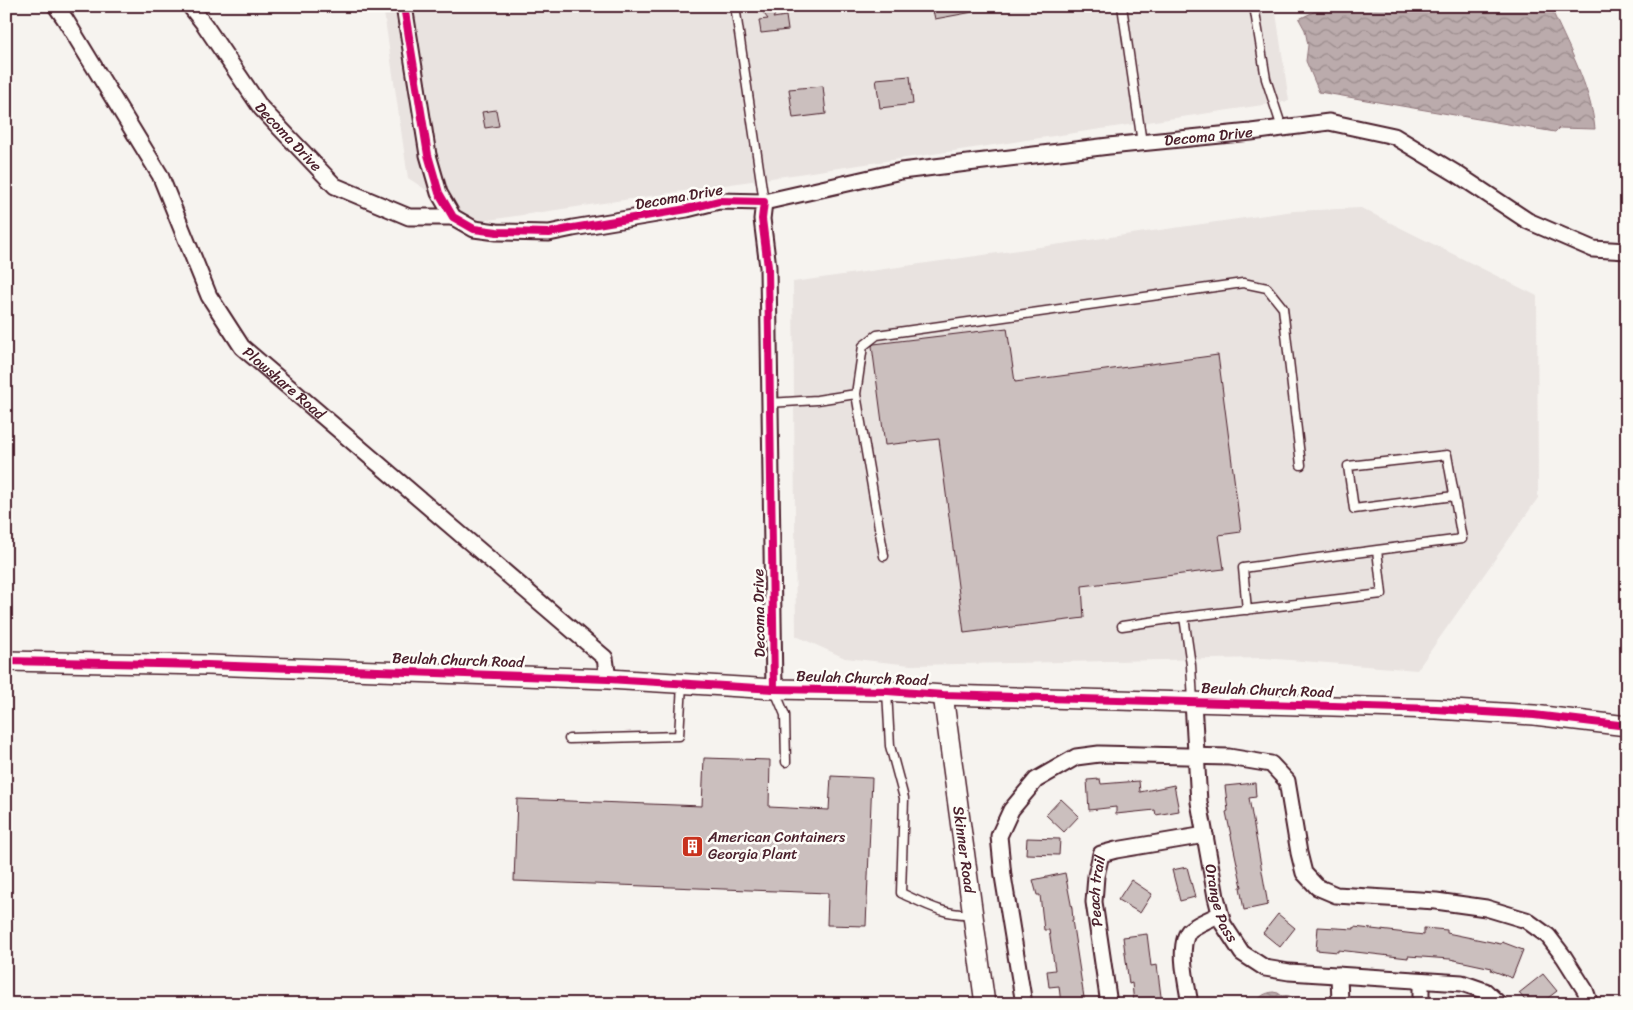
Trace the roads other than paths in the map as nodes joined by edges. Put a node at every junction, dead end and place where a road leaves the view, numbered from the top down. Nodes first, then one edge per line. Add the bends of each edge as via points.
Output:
1 (56, 6) edge
2 (190, 6) edge
3 (404, 6) edge
4 (735, 6) edge
5 (1122, 6) edge
6 (1254, 6) edge
7 (1282, 128) junction
8 (1142, 143) junction
9 (764, 202) junction
10 (454, 217) junction
11 (1627, 252) edge
12 (856, 394) junction
13 (769, 403) junction
14 (1302, 465) dead end
15 (1454, 496) junction
16 (1377, 550) junction
17 (884, 556) dead end
18 (1247, 610) junction
19 (1184, 617) junction
20 (1122, 626) dead end
21 (6, 661) edge
22 (608, 679) junction
23 (682, 684) junction
24 (774, 689) junction
25 (887, 691) junction
26 (942, 695) junction
27 (1192, 702) junction
28 (1627, 726) edge
29 (569, 739) dead end
30 (1196, 758) junction
31 (786, 762) dead end
32 (1205, 835) junction
33 (972, 914) junction
34 (1220, 914) junction
35 (1339, 976) junction
36 (1421, 981) junction
37 (985, 1004) edge
38 (1024, 1004) edge
39 (1109, 1004) edge
40 (1190, 1004) edge
41 (1340, 1004) edge
42 (1421, 1004) edge
43 (1499, 1004) edge
44 (1590, 1004) edge

1 - 22 street, Plowshare Road via 160,175 209,296 242,347 605,658
2 - 10 street, Decoma Drive via 261,108 335,186 409,217
3 - 10 street, Decoma Drive via 428,155 439,193
4 - 9 lane
5 - 8 lane
6 - 7 lane via 1266,79
7 - 8 street, Decoma Drive
7 - 11 street, Decoma Drive via 1329,122 1394,136 1528,221 1594,249
8 - 9 street, Decoma Drive via 901,171
9 - 10 street, Decoma Drive via 719,201 687,210 550,233 474,229
9 - 13 street, Decoma Drive
12 - 13 lane
12 - 14 lane via 863,346 877,335 1243,283 1267,288 1283,308
12 - 17 lane
13 - 24 street, Decoma Drive
15 - 15 lane via 1447,455 1348,466 1354,509
15 - 16 lane via 1462,539
16 - 18 lane via 1243,568
16 - 18 lane via 1382,594
18 - 19 lane
19 - 20 lane
19 - 27 lane
21 - 22 street, Beulah Church Road
22 - 23 street, Beulah Church Road
23 - 24 street, Beulah Church Road
23 - 29 lane via 678,736
24 - 25 street, Beulah Church Road
24 - 31 lane via 785,715
25 - 26 street, Beulah Church Road
25 - 33 lane via 890,746 904,798 901,893 937,910 958,915
26 - 27 street, Beulah Church Road
26 - 33 street, Skinner Road
27 - 28 street, Beulah Church Road via 1436,709 1534,715
27 - 30 street, Orange Pass
30 - 32 street, Orange Pass
30 - 38 street via 1099,754 1076,757 1036,780 1011,810 999,836
30 - 44 street via 1229,758 1271,764 1287,781 1304,873 1317,887 1336,895 1436,901 1486,908 1526,920 1548,936 1564,957
32 - 34 street, Orange Pass
32 - 39 street, Peach trail via 1101,854 1094,902
33 - 37 street, Skinner Road
34 - 35 street, Orange Pass via 1242,953 1264,968
34 - 40 street via 1190,930 1184,944
35 - 36 street, Orange Pass
35 - 41 street
36 - 42 street
36 - 43 street, Orange Pass via 1462,983 1485,991

